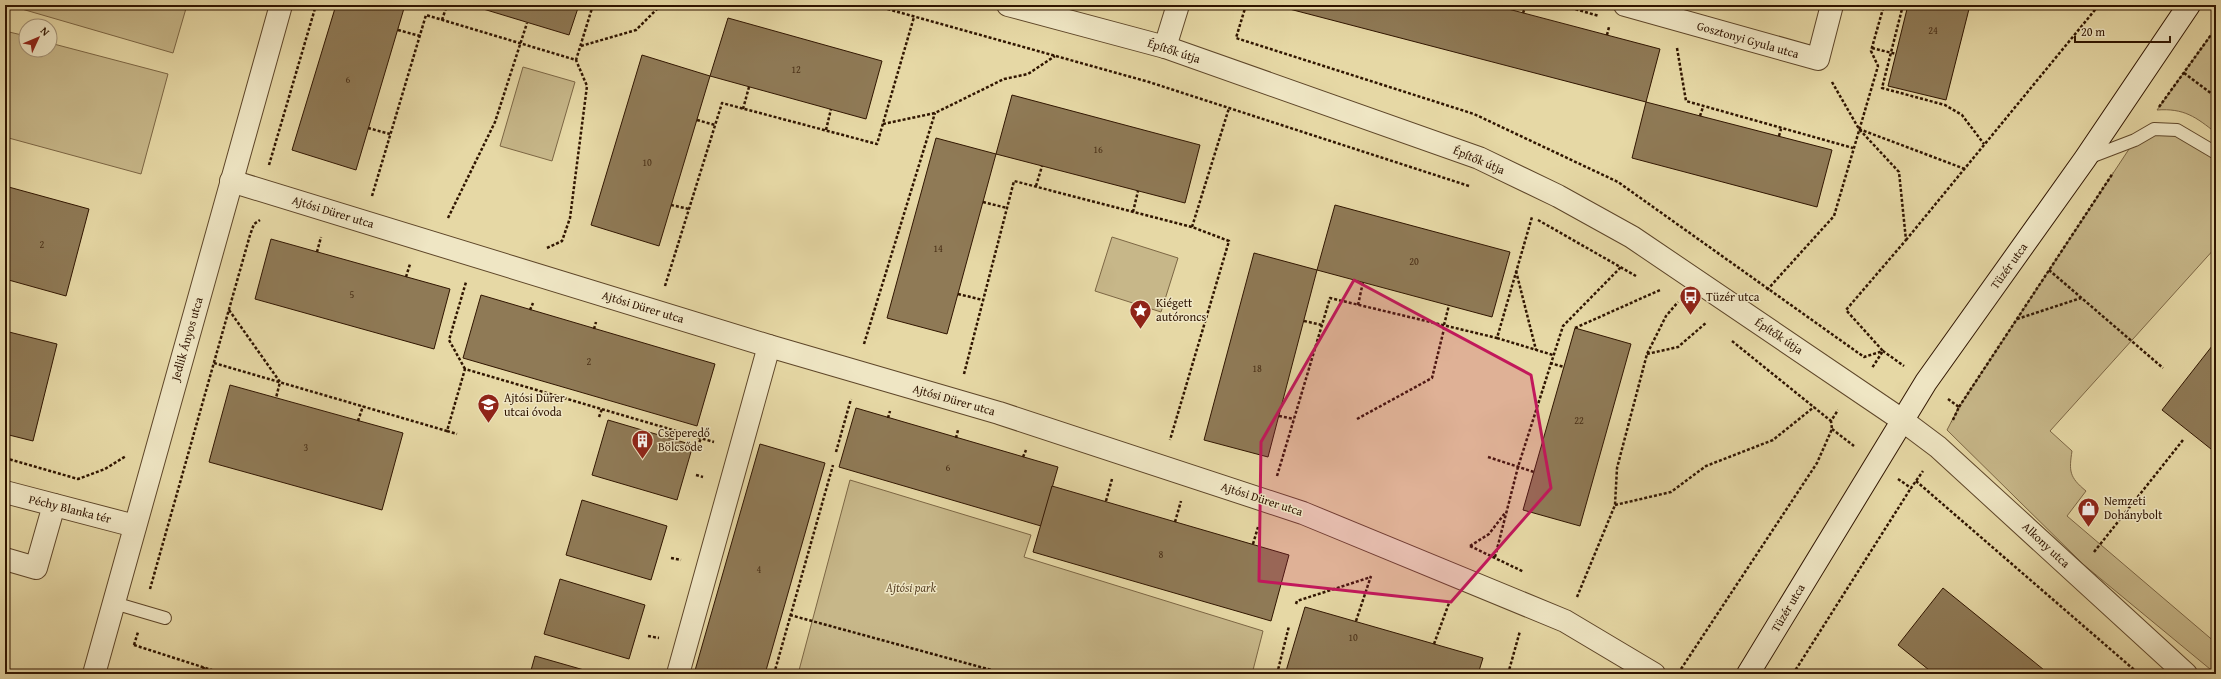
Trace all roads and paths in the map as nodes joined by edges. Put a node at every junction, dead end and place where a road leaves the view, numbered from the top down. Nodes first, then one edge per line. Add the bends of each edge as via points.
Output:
1 (281, 5) edge
2 (316, 5) edge
3 (447, 5) edge
4 (593, 5) edge
5 (661, 5) edge
6 (873, 5) edge
7 (1008, 5) edge
8 (1178, 5) edge
9 (1246, 5) edge
10 (1526, 5) edge
11 (1561, 5) edge
12 (1625, 5) edge
13 (1832, 5) edge
14 (1884, 5) edge
15 (1903, 5) edge
16 (2099, 5) edge
17 (2189, 5) edge
18 (1523, 13) dead end
19 (914, 17) junction
20 (1604, 17) dead end
21 (442, 20) junction
22 (527, 22) dead end
23 (2216, 28) edge
24 (398, 30) dead end
25 (420, 36) junction
26 (1236, 38) dead end
27 (1676, 42) dead end
28 (520, 43) junction
29 (580, 46) junction
30 (1165, 47) junction
31 (1872, 48) junction
32 (1891, 53) junction
33 (1896, 54) dead end
34 (1055, 56) junction
35 (1818, 59) junction
36 (576, 60) junction
37 (2184, 73) junction
38 (749, 87) dead end
39 (2216, 98) edge
40 (1703, 107) junction
41 (1229, 108) junction
42 (743, 109) junction
43 (831, 109) dead end
44 (935, 113) junction
45 (1700, 116) dead end
46 (697, 120) dead end
47 (883, 124) junction
48 (715, 125) junction
49 (368, 128) dead end
50 (1781, 129) junction
51 (1858, 129) junction
52 (826, 130) junction
53 (390, 134) junction
54 (1779, 136) dead end
55 (2135, 140) junction
56 (1984, 144) junction
57 (1853, 148) junction
58 (2216, 153) edge
59 (2085, 159) junction
60 (1042, 166) dead end
61 (1965, 169) junction
62 (231, 181) junction
63 (1036, 186) junction
64 (262, 190) junction
65 (1476, 190) dead end
66 (1138, 191) dead end
67 (371, 198) dead end
68 (983, 202) dead end
69 (671, 205) dead end
70 (1007, 208) junction
71 (689, 209) junction
72 (1133, 212) junction
73 (1525, 213) dead end
74 (1532, 217) junction
75 (266, 218) dead end
76 (447, 221) dead end
77 (1192, 227) junction
78 (322, 234) dead end
79 (1906, 240) junction
80 (541, 250) dead end
81 (317, 252) dead end
82 (412, 260) dead end
83 (1621, 267) junction
84 (1516, 270) junction
85 (2049, 270) junction
86 (468, 275) dead end
87 (406, 277) dead end
88 (1641, 279) dead end
89 (1363, 282) dead end
90 (1654, 286) dead end
91 (664, 288) dead end
92 (1660, 290) junction
93 (1767, 290) dead end
94 (958, 294) dead end
95 (1666, 294) dead end
96 (1672, 298) dead end
97 (2081, 298) junction
98 (983, 300) junction
99 (1678, 302) junction
100 (1358, 305) junction
101 (1449, 306) dead end
102 (1684, 306) dead end
103 (228, 310) junction
104 (1701, 318) dead end
105 (2017, 319) junction
106 (1304, 321) dead end
107 (1707, 322) junction
108 (1322, 325) junction
109 (1713, 326) dead end
110 (1444, 327) junction
111 (1575, 328) dead end
112 (1497, 338) junction
113 (1731, 340) dead end
114 (769, 346) junction
115 (1536, 350) junction
116 (1647, 354) junction
117 (1552, 355) junction
118 (214, 363) junction
119 (1550, 363) junction
120 (1564, 367) dead end
121 (2163, 368) dead end
122 (465, 369) junction
123 (856, 371) junction
124 (962, 380) dead end
125 (280, 382) junction
126 (1854, 387) junction
127 (853, 392) dead end
128 (276, 398) dead end
129 (363, 406) junction
130 (1814, 407) junction
131 (1960, 407) dead end
132 (602, 409) junction
133 (1279, 416) dead end
134 (599, 417) dead end
135 (1294, 419) junction
136 (1357, 419) dead end
137 (1902, 420) junction
138 (358, 421) dead end
139 (1831, 421) junction
140 (447, 431) junction
141 (457, 434) dead end
142 (160, 436) junction
143 (701, 438) junction
144 (2183, 440) dead end
145 (1168, 444) dead end
146 (698, 447) dead end
147 (740, 449) junction
148 (836, 452) dead end
149 (1488, 457) dead end
150 (5, 458) edge
151 (833, 465) dead end
152 (1518, 467) junction
153 (1114, 472) dead end
154 (1534, 472) dead end
155 (1269, 475) dead end
156 (1916, 481) dead end
157 (1911, 488) dead end
158 (5, 492) edge
159 (1183, 495) dead end
160 (1106, 501) dead end
161 (54, 505) junction
162 (1615, 505) junction
163 (1507, 511) junction
164 (1260, 521) dead end
165 (1175, 522) dead end
166 (135, 526) junction
167 (1253, 544) dead end
168 (1470, 546) dead end
169 (2093, 553) dead end
170 (1494, 557) dead end
171 (671, 558) dead end
172 (5, 559) edge
173 (684, 561) dead end
174 (1373, 572) dead end
175 (1371, 577) junction
176 (1576, 598) dead end
177 (1450, 599) dead end
178 (114, 603) junction
179 (1296, 604) dead end
180 (143, 612) junction
181 (790, 615) junction
182 (165, 618) dead end
183 (1356, 621) dead end
184 (1289, 626) dead end
185 (1528, 631) dead end
186 (664, 632) dead end
187 (105, 635) junction
188 (648, 636) dead end
189 (1434, 644) dead end
190 (134, 645) junction
191 (204, 668) junction
192 (5, 673) edge
193 (28, 674) edge
194 (94, 674) edge
195 (202, 674) edge
196 (224, 674) edge
197 (678, 674) edge
198 (774, 674) edge
199 (1006, 674) edge
200 (1277, 674) edge
201 (1508, 674) edge
202 (1654, 674) edge
203 (1678, 674) edge
204 (1748, 674) edge
205 (1793, 674) edge
206 (2139, 674) edge
207 (2186, 674) edge

1 - 62 street, Jedlik Ányos utca
2 - 64 path
3 - 21 path
4 - 29 path
5 - 29 path via 636,30
6 - 19 path
7 - 30 street, Építők útja
8 - 30 street
9 - 26 path
10 - 18 path
11 - 20 path
12 - 35 street, Gosztonyi Gyula utca
13 - 35 street
14 - 31 path
15 - 32 path
16 - 56 path
17 - 59 street, Tüzér utca
19 - 34 path
19 - 47 path
21 - 25 path via 426,15
21 - 28 path
22 - 28 path
23 - 37 path
24 - 25 path
25 - 53 path
27 - 40 path via 1686,102
28 - 36 path
28 - 76 path via 495,122
29 - 36 path
30 - 126 street, Építők útja via 1479,158 1558,196 1632,237
31 - 32 path
31 - 51 path via 1878,66
32 - 33 path
32 - 56 path via 1882,88 1945,105 1962,115
34 - 41 path via 1149,82
34 - 44 path via 1028,74 1004,79
35 - 51 path
36 - 80 path via 587,86 570,218 562,241
37 - 39 path
37 - 55 path
38 - 42 path
40 - 45 path
40 - 50 path
41 - 65 path
41 - 77 path
42 - 48 path via 722,103
42 - 52 path
43 - 52 path
44 - 47 path
44 - 123 path
46 - 48 path
47 - 52 path via 878,144
48 - 71 path
49 - 53 path
50 - 54 path
50 - 57 path
51 - 57 path
51 - 61 path
51 - 79 path via 1899,172
53 - 67 path
55 - 58 lane via 2154,129 2177,130
55 - 59 lane
55 - 85 path
56 - 61 path
57 - 93 path via 1834,216
59 - 137 street, Tüzér utca via 1926,382
60 - 63 path
61 - 79 path
62 - 64 street, Ajtósi Dürer utca
62 - 142 street, Jedlik Ányos utca
63 - 70 path via 1014,180
63 - 72 path
64 - 114 street, Ajtósi Dürer utca
66 - 72 path
68 - 70 path
69 - 71 path
70 - 98 path
71 - 91 path
72 - 77 path
73 - 74 path
74 - 83 path
74 - 84 path
75 - 103 path via 254,224
77 - 145 path via 1229,241
78 - 81 path
79 - 126 path via 1846,310 1883,351 1876,364
82 - 87 path
83 - 88 path
83 - 117 path via 1563,326
84 - 112 path
84 - 115 path
85 - 97 path
85 - 105 path
86 - 122 path via 449,340
89 - 100 path
90 - 92 path
92 - 95 path
92 - 111 path
94 - 98 path
96 - 99 path
97 - 105 path
97 - 121 path
98 - 124 path
99 - 102 path
99 - 116 path via 1666,316
100 - 108 path via 1330,298
100 - 110 path
101 - 110 path
103 - 118 path
103 - 125 path
104 - 107 path
105 - 131 path
106 - 108 path
107 - 109 path
107 - 116 path via 1678,347
108 - 135 path
110 - 112 path
110 - 136 path via 1432,378
112 - 115 path
113 - 130 path
114 - 123 street, Ajtósi Dürer utca
114 - 147 street
115 - 117 path
116 - 162 path via 1617,468
117 - 119 path
118 - 125 path
118 - 180 path
119 - 120 path
119 - 152 path
122 - 132 path
122 - 140 path
123 - 202 street, Ajtósi Dürer utca via 999,413 1303,512 1564,621
125 - 128 path
125 - 129 path
126 - 137 street, Építők útja
126 - 139 path
127 - 148 path
129 - 138 path
129 - 140 path
130 - 139 path
130 - 162 path via 1773,440 1706,466 1671,492
132 - 134 path
132 - 143 path
133 - 135 path
135 - 155 path via 1276,478
137 - 204 street, Tüzér utca
137 - 207 street, Alkony utca via 1938,447
139 - 203 path via 1832,429 1816,463
140 - 141 path
142 - 150 path via 105,468 78,479
142 - 166 street, Jedlik Ányos utca
143 - 146 path
143 - 147 path
144 - 169 path
147 - 197 street
149 - 152 path
151 - 181 path
152 - 154 path
152 - 163 path
153 - 160 path
156 - 206 path
157 - 205 path
158 - 161 street, Péchy Blanka tér
159 - 165 path
161 - 166 street, Péchy Blanka tér
161 - 172 street via 36,568
162 - 176 path
163 - 168 path via 1489,534
163 - 170 path
164 - 167 path
166 - 178 street, Jedlik Ányos utca
171 - 173 path
174 - 175 path
175 - 179 path via 1298,601
175 - 183 path
177 - 189 path
178 - 180 lane
178 - 187 street, Jedlik Ányos utca
180 - 182 lane
180 - 190 path
181 - 198 path
181 - 199 path
184 - 200 path
185 - 201 path via 1521,628
186 - 188 path via 662,639
187 - 190 path
187 - 194 street, Jedlik Ányos utca
190 - 191 path
191 - 195 path
191 - 196 path
192 - 193 path

